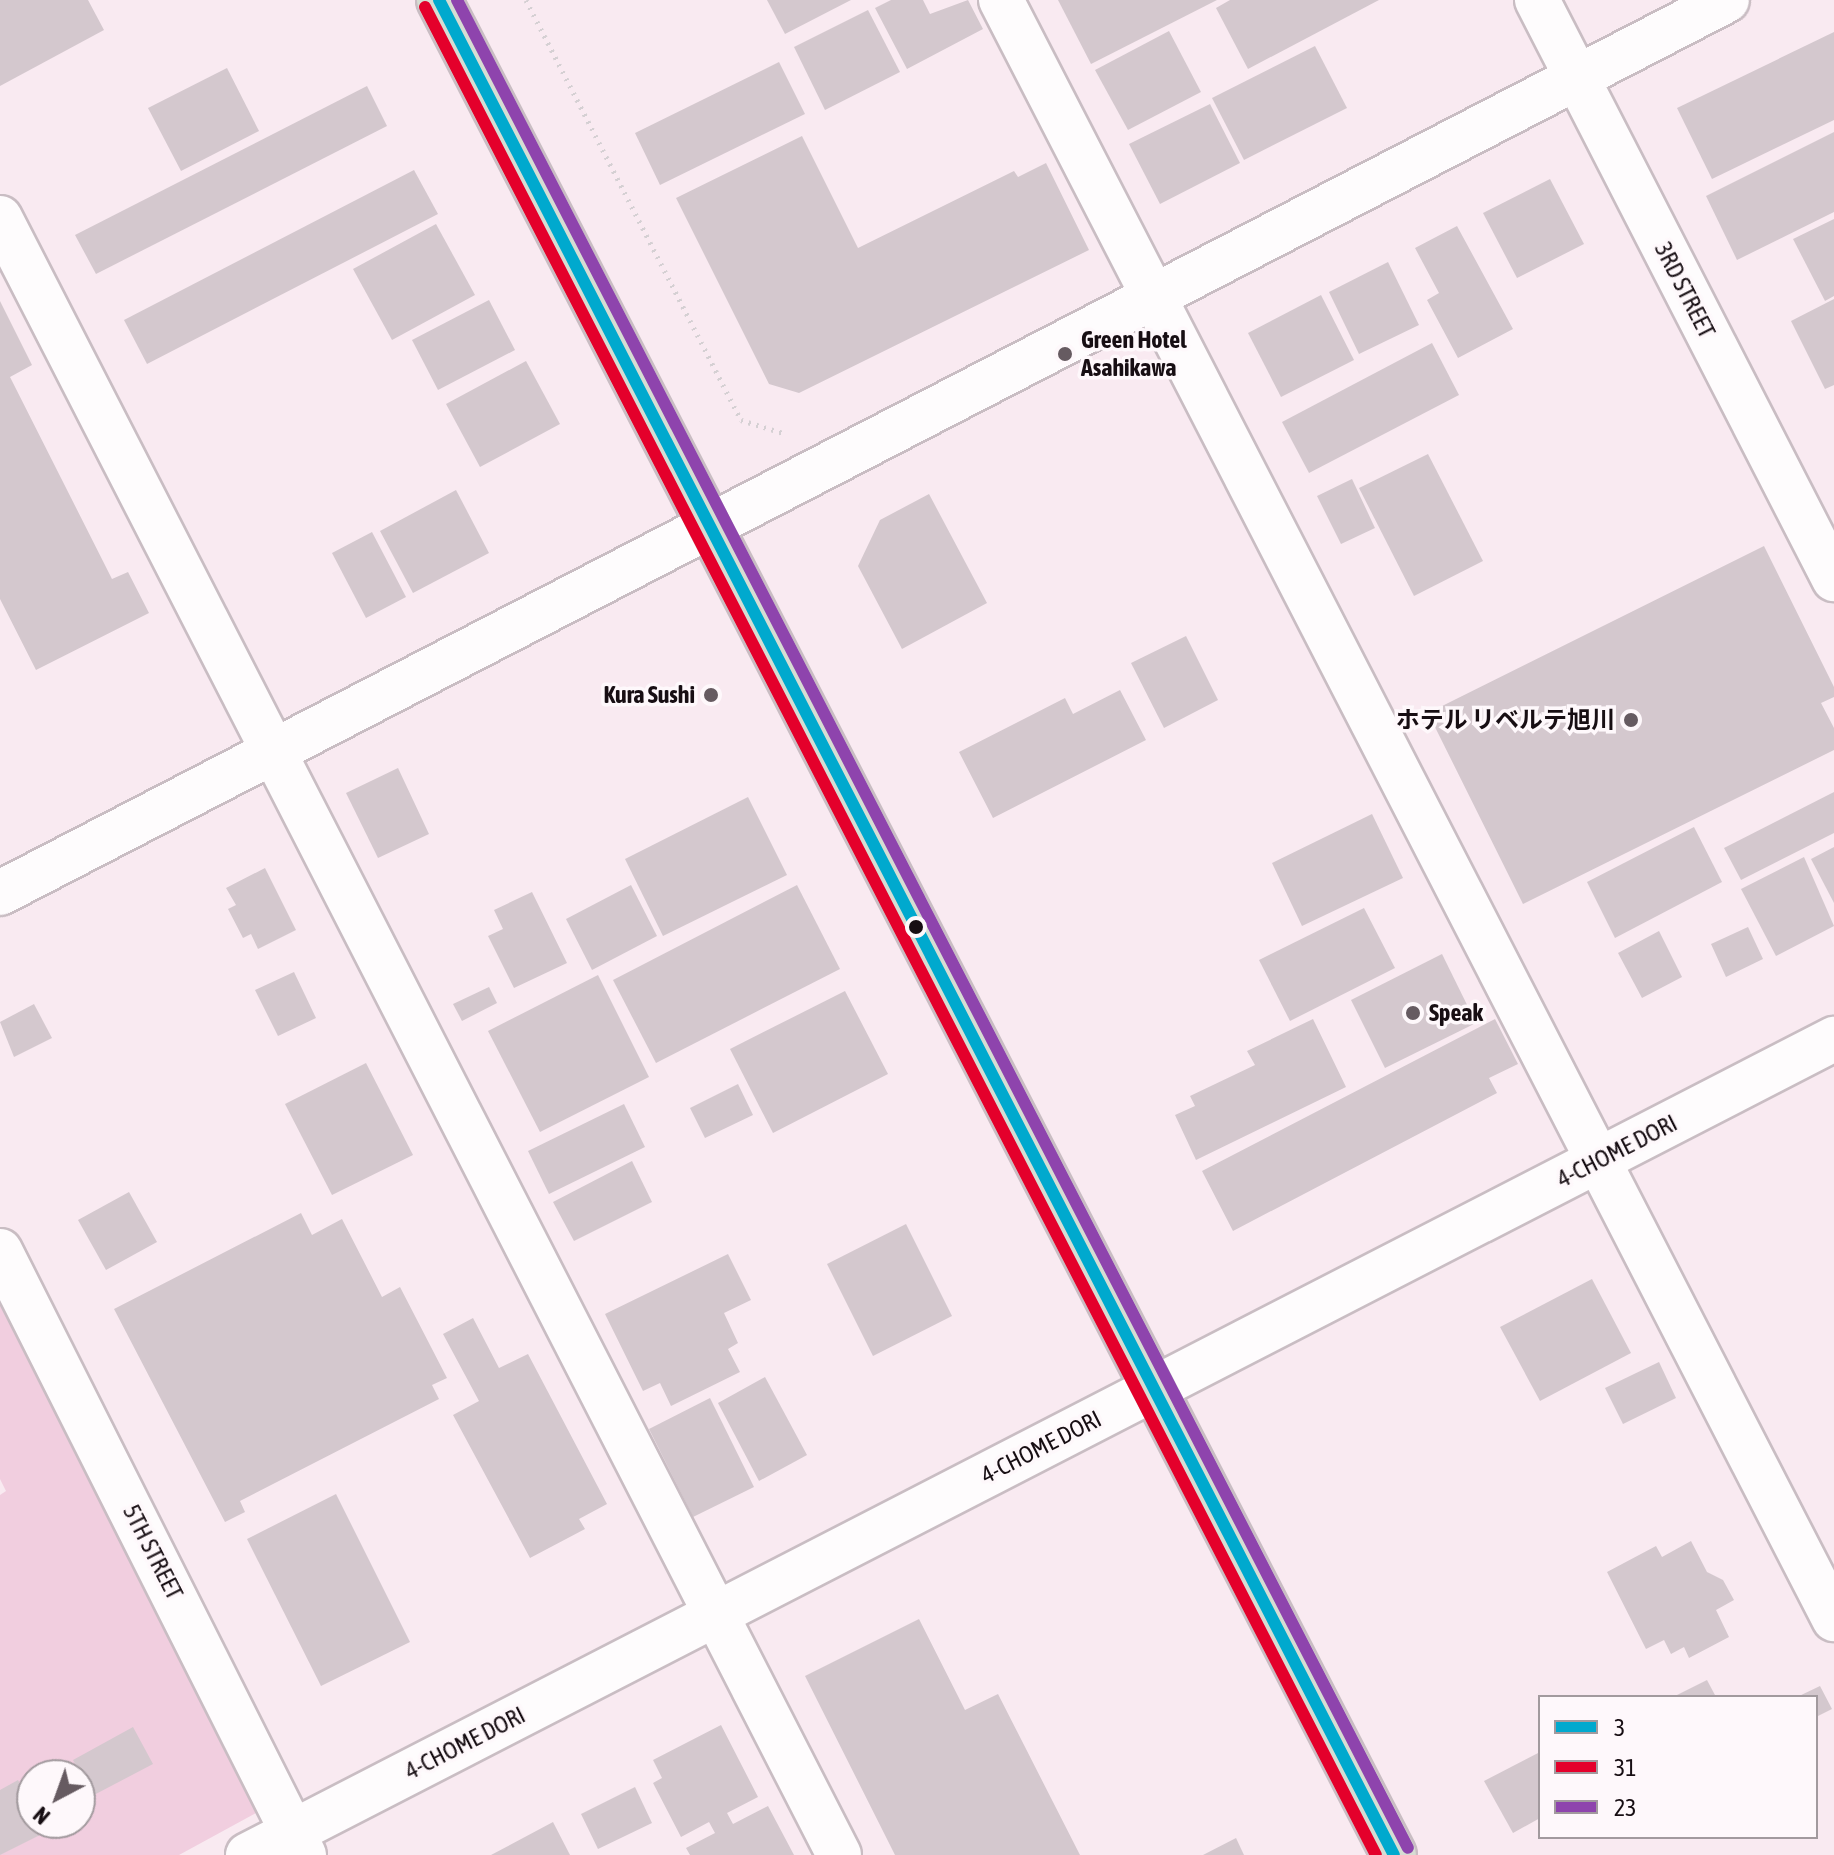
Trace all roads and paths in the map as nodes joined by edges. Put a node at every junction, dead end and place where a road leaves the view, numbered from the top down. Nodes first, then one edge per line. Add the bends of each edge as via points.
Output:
1 (439, 0) edge
2 (526, 0) edge
3 (1001, 0) edge
4 (1537, 0) edge
5 (1727, 0) edge
6 (1576, 78) junction
7 (0, 218) edge
8 (1153, 297) junction
9 (783, 433) dead end
10 (710, 526) junction
11 (1834, 579) edge
12 (275, 751) junction
13 (0, 893) edge
14 (1834, 1039) edge
15 (1598, 1161) junction
16 (0, 1251) edge
17 (1154, 1389) junction
18 (715, 1615) junction
19 (1834, 1619) edge
20 (298, 1844) edge
21 (248, 1855) edge
22 (839, 1855) edge
23 (1394, 1855) edge

1 - 10 highway
2 - 9 path via 741,420
3 - 8 street
4 - 6 street, 3RD STREET
5 - 6 street
6 - 8 street
6 - 11 street, 3RD STREET
7 - 12 street
8 - 10 street
8 - 15 street
10 - 12 street
10 - 17 highway
12 - 13 street
12 - 18 street
14 - 15 street, 4-CHOME DORI
15 - 17 street, 4-CHOME DORI
15 - 19 street
16 - 20 street, 5TH STREET
17 - 18 street, 4-CHOME DORI
17 - 23 highway
18 - 20 street, 4-CHOME DORI
18 - 22 street
20 - 21 street, 4-CHOME DORI

